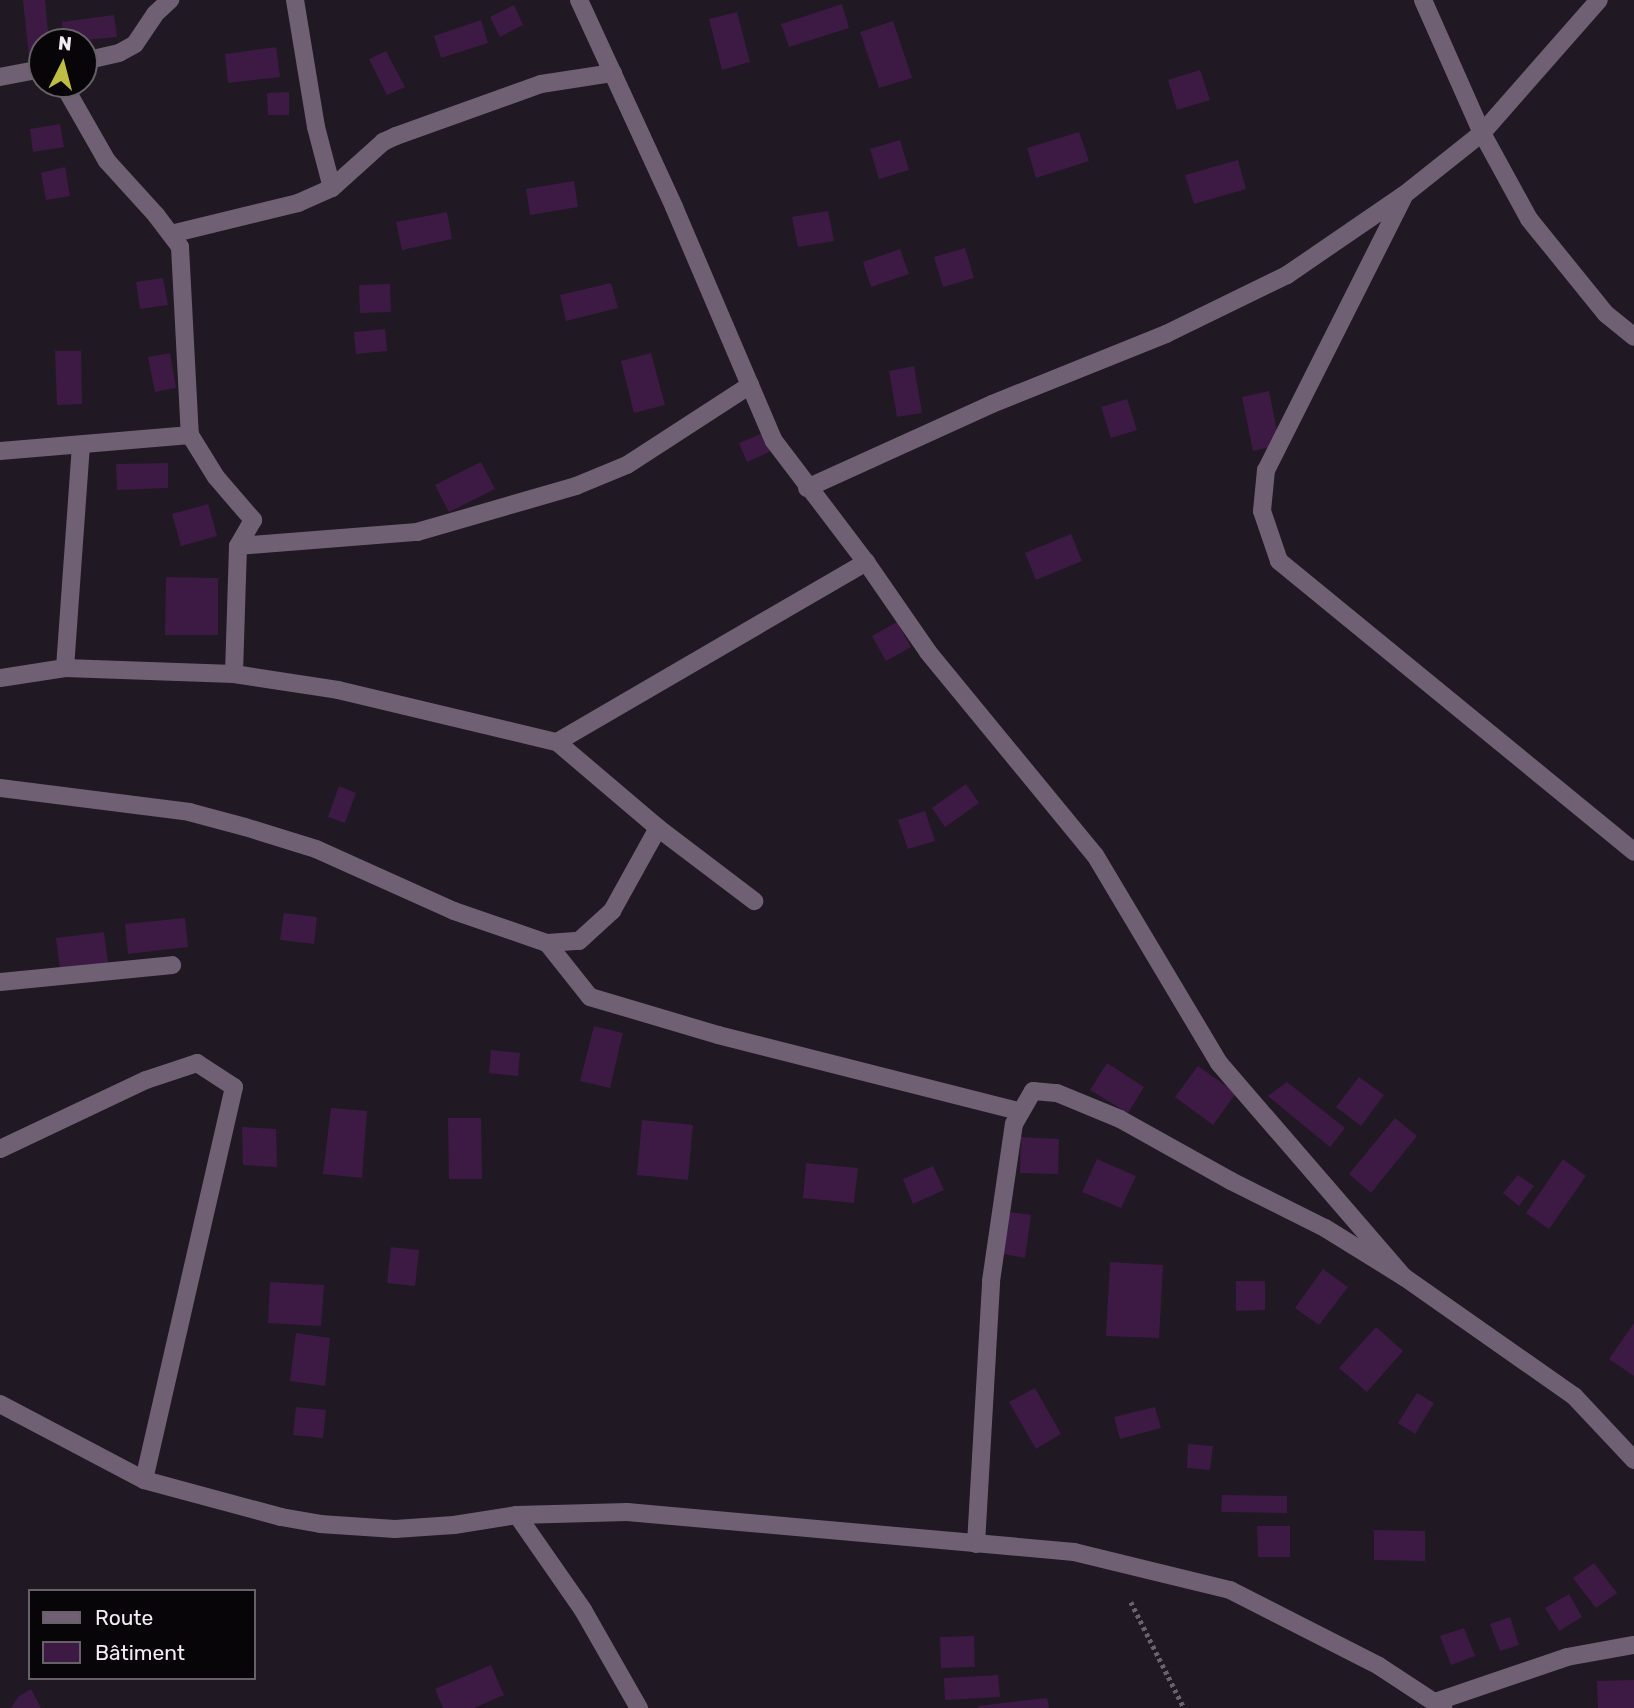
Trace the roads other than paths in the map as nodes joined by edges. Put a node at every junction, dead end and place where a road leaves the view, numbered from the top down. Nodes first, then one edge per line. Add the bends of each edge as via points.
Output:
1 (170, 0) edge
2 (295, 0) edge
3 (579, 0) edge
4 (1423, 0) edge
5 (1599, 0) edge
6 (98, 58) edge
7 (28, 72) edge
8 (613, 73) junction
9 (0, 77) edge
10 (71, 98) edge
11 (1482, 133) junction
12 (332, 188) junction
13 (1404, 194) junction
14 (171, 234) junction
15 (1634, 337) edge
16 (750, 385) junction
17 (190, 435) junction
18 (81, 445) junction
19 (0, 451) edge
20 (807, 488) junction
21 (238, 546) junction
22 (866, 562) junction
23 (65, 668) junction
24 (234, 674) junction
25 (0, 678) edge
26 (557, 742) junction
27 (0, 788) edge
28 (658, 828) junction
29 (1634, 852) edge
30 (754, 901) dead end
31 (548, 943) junction
32 (172, 965) dead end
33 (0, 982) edge
34 (1019, 1111) junction
35 (0, 1149) edge
36 (1404, 1277) junction
37 (0, 1404) edge
38 (1634, 1460) edge
39 (144, 1480) junction
40 (517, 1516) junction
41 (975, 1544) junction
42 (1634, 1645) edge
43 (1439, 1705) edge
44 (639, 1708) edge

1 - 6 street via 135,44
2 - 12 street via 316,127
3 - 8 street
4 - 11 street
5 - 11 street
7 - 9 street
8 - 12 street via 541,84 396,136 383,142
8 - 16 street
10 - 14 street via 107,161
11 - 13 street
11 - 15 street via 1528,219 1606,314
12 - 14 street via 298,203
13 - 20 street via 1287,275 1190,323 992,404
13 - 29 street via 1266,470 1262,511 1279,561
14 - 17 street via 182,257
16 - 20 street via 774,441
16 - 21 street via 626,465 576,486 417,532
17 - 18 street
17 - 21 street via 216,477 253,520
18 - 19 street
18 - 23 street
20 - 22 street
21 - 24 street
22 - 26 street
22 - 36 street via 929,652 1095,855 1219,1063
23 - 24 street
23 - 25 street
24 - 26 street via 338,690
26 - 28 street
27 - 31 street via 163,807 245,827 316,849 454,911
28 - 30 street
28 - 31 street via 612,911 579,941
31 - 34 street via 590,997 718,1035
32 - 33 street
34 - 36 street via 1033,1091 1084,1102 1325,1228
34 - 41 street via 1010,1141 991,1281
35 - 39 street via 146,1080 197,1063 234,1087
36 - 38 street via 1574,1396
37 - 39 street
39 - 40 street via 320,1524 396,1529
40 - 41 street via 627,1512
40 - 44 street via 583,1610
41 - 43 street via 1074,1552 1230,1590 1379,1665
42 - 43 street via 1567,1657

